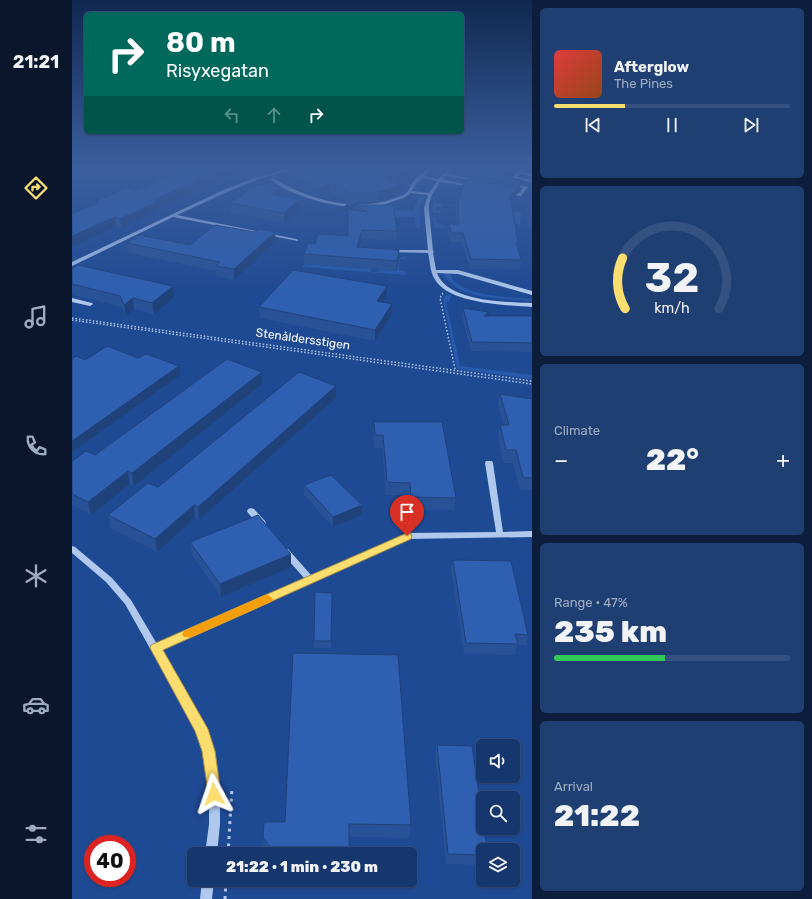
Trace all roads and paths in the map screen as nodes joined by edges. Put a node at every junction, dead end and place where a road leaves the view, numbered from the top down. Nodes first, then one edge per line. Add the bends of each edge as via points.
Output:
1 (183, 211) edge
2 (426, 211) edge
3 (172, 216) junction
4 (296, 240) dead end
5 (383, 250) edge
6 (432, 252) junction
7 (72, 264) edge
8 (435, 271) junction
9 (450, 290) junction
10 (532, 293) edge
11 (72, 300) edge
12 (90, 304) dead end
13 (532, 305) edge
14 (72, 319) edge
15 (455, 370) junction
16 (532, 381) edge
17 (532, 384) edge
18 (489, 463) dead end
19 (251, 511) dead end
20 (266, 528) edge
21 (532, 534) edge
22 (500, 535) junction
23 (281, 545) edge
24 (72, 549) edge
25 (310, 580) junction
26 (156, 648) junction
27 (232, 787) dead end
28 (212, 847) edge
29 (228, 847) edge
30 (207, 887) edge
31 (226, 887) edge
32 (206, 899) edge
33 (225, 899) edge

1 - 3 street
2 - 6 street
3 - 4 street
3 - 7 street
5 - 6 street
6 - 8 street
8 - 9 street via 440,282
8 - 10 street via 458,272
9 - 13 street via 472,298
9 - 15 path via 440,298
11 - 12 street
14 - 15 path, Stenåldersstigen
14 - 17 path
15 - 16 path, Stenåldersstigen
18 - 22 street
19 - 20 street
21 - 22 street
22 - 25 street via 407,536
23 - 25 street
24 - 26 street via 109,580 128,602
25 - 26 street
26 - 28 street via 191,709 208,751 214,780 216,821
27 - 29 path
30 - 32 street
31 - 33 path

